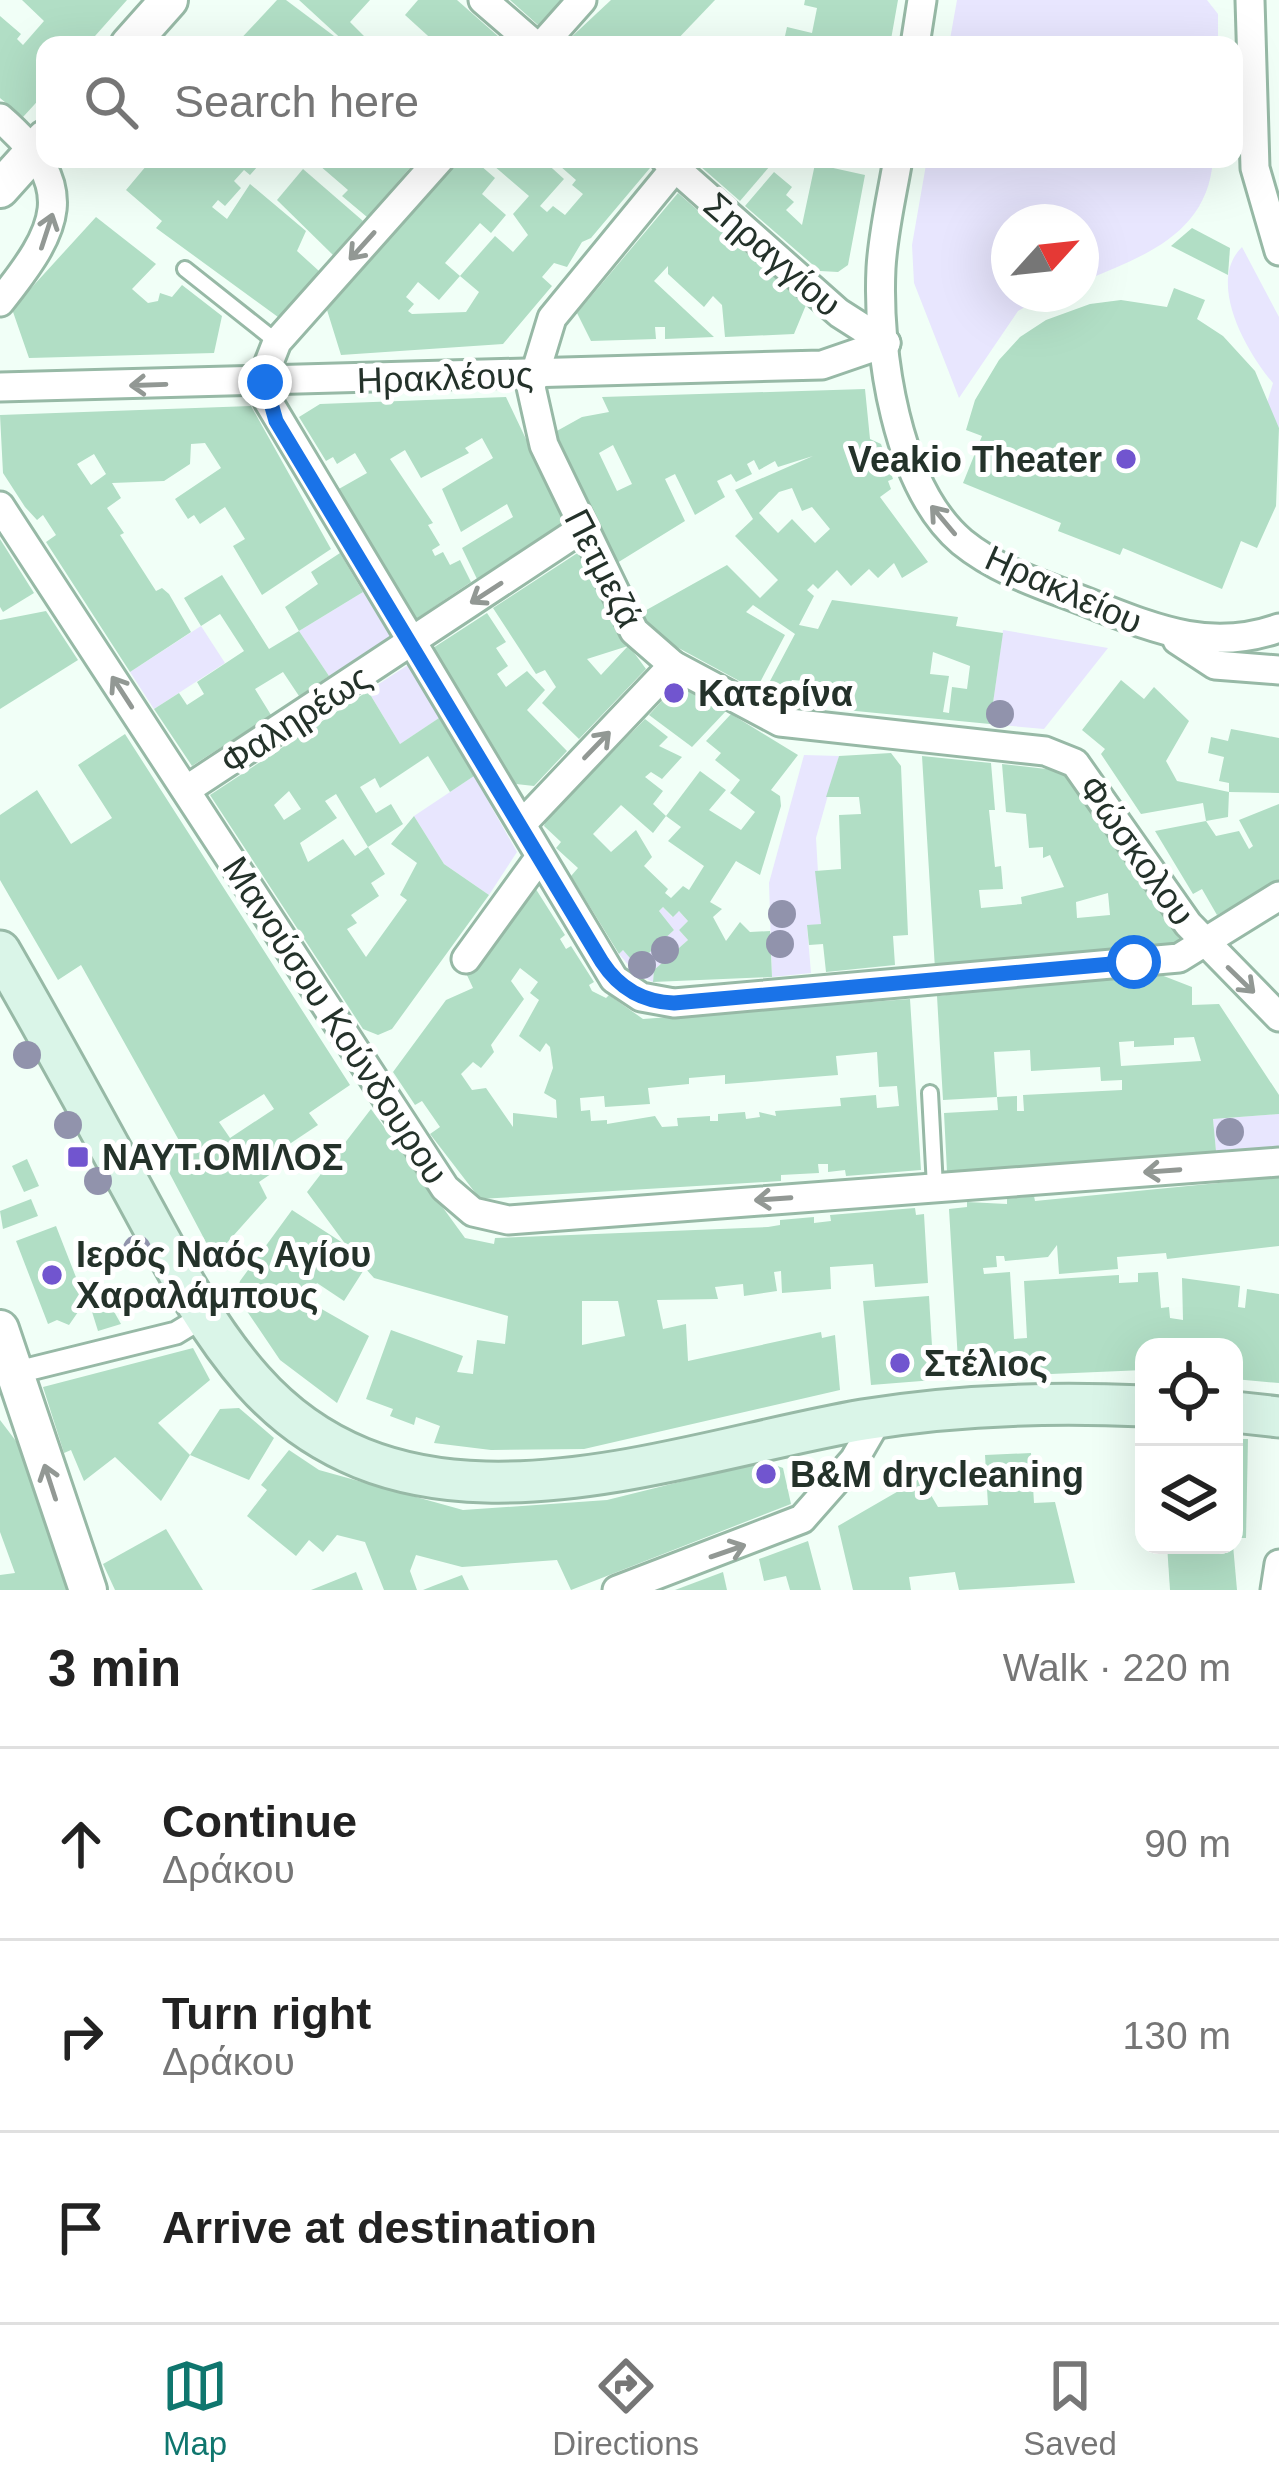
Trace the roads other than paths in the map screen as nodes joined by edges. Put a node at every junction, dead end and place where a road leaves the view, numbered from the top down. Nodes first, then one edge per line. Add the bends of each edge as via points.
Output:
1 (169, 0) edge
2 (484, 0) edge
3 (582, 0) edge
4 (922, 0) edge
5 (1250, 0) edge
6 (137, 36) edge
7 (528, 36) edge
8 (548, 36) edge
9 (916, 36) edge
10 (0, 118) edge
11 (36, 141) edge
12 (36, 148) edge
13 (44, 168) edge
14 (432, 168) edge
15 (666, 168) edge
16 (676, 168) edge
17 (897, 168) edge
18 (0, 189) edge
19 (1279, 251) edge
20 (185, 269) dead end
21 (0, 302) edge
22 (277, 342) junction
23 (886, 343) junction
24 (533, 374) junction
25 (265, 382) junction
26 (0, 387) edge
27 (0, 506) edge
28 (583, 528) junction
29 (1279, 628) edge
30 (1171, 635) junction
31 (411, 642) junction
32 (673, 665) junction
33 (1279, 670) edge
34 (1069, 759) joint
35 (186, 790) junction
36 (522, 824) junction
37 (540, 857) junction
38 (1279, 896) edge
39 (1204, 941) junction
40 (1, 954) edge
41 (466, 959) dead end
42 (1279, 1017) edge
43 (930, 1093) dead end
44 (1279, 1162) edge
45 (935, 1187) junction
46 (204, 1316) junction
47 (0, 1329) edge
48 (7, 1375) edge
49 (1135, 1406) edge
50 (1243, 1413) edge
51 (880, 1418) junction
52 (1279, 1418) edge
53 (1279, 1564) edge
54 (88, 1590) edge
55 (617, 1590) edge
56 (1275, 1590) edge

1 - 6 street
2 - 7 street
3 - 8 street
4 - 9 street
5 - 19 street via 1252,148
10 - 11 street
12 - 18 street
21 -> 13 street via 53,222
14 -> 22 street
15 - 24 street, Πετμεζά via 562,302
16 - 23 street, Σηραγγίου via 839,314
17 - 23 street, Ηρακλείου via 881,265
20 - 22 lane
22 - 25 street
23 - 24 street, Ηρακλέους via 822,365
30 -> 23 street, Ηρακλείου via 1001,568 941,521 902,442
24 - 25 street, Ηρακλέους
24 - 28 street, Πετμεζά via 537,426
25 -> 26 street, Ηρακλέους
25 - 31 street via 276,421
35 -> 27 street, Μανούσου Κούνδουρου
28 -> 31 street, Φαληρέως
28 - 32 street, Πετμεζά via 634,631
29 - 30 street, Ηρακλείου via 1216,640
30 - 33 street, Ηρακλείου via 1215,665
31 - 35 street, Φαληρέως
31 - 36 street
32 - 34 street, Πετμεζά via 795,725
36 -> 32 street
34 - 39 street, Φώσκολου
45 -> 35 street, Μανούσου Κούνδουρου via 508,1220 472,1212 445,1188
36 - 37 street
37 - 39 street via 607,971 632,992 662,1002 1179,958
37 - 41 street
38 - 39 street
39 -> 42 street, Φώσκολου
40 - 46 main road
43 - 45 lane
44 -> 45 street, Μανούσου Κούνδουρου
46 - 48 street via 176,1333
46 - 51 main road via 256,1384 308,1428 368,1459 455,1481 609,1474
47 - 48 street
54 -> 48 street
49 - 51 main road
50 - 52 main road
55 -> 51 street via 802,1519
53 - 56 street

